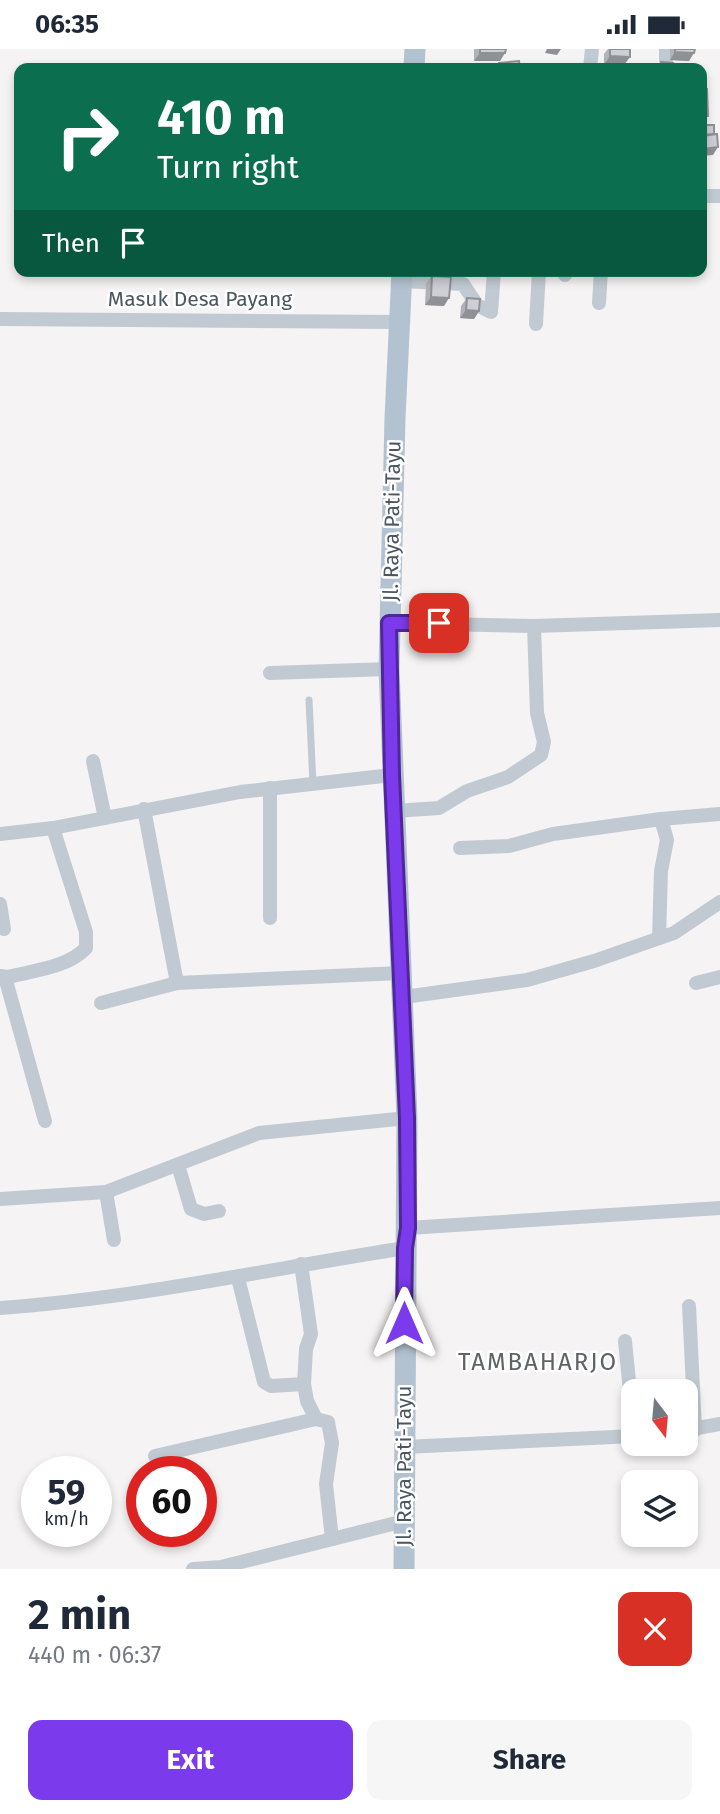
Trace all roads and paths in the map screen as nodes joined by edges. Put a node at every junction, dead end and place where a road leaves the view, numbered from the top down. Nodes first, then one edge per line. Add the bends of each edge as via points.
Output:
1 (401, 277) edge
2 (409, 277) edge
3 (494, 277) edge
4 (539, 277) edge
5 (600, 277) edge
6 (598, 303) dead end
7 (0, 319) edge
8 (399, 322) junction
9 (536, 324) dead end
10 (720, 620) edge
11 (389, 623) junction
12 (534, 625) junction
13 (389, 669) junction
14 (270, 673) dead end
15 (309, 700) dead end
16 (93, 761) dead end
17 (392, 775) junction
18 (313, 784) junction
19 (270, 788) junction
20 (144, 809) junction
21 (395, 811) junction
22 (720, 814) edge
23 (105, 818) junction
24 (661, 819) junction
25 (53, 828) junction
26 (0, 834) edge
27 (460, 848) dead end
28 (720, 902) edge
29 (0, 904) edge
30 (270, 918) dead end
31 (4, 929) dead end
32 (659, 938) junction
33 (401, 973) junction
34 (3, 977) edge
35 (720, 977) edge
36 (696, 982) dead end
37 (177, 983) junction
38 (404, 997) junction
39 (101, 1003) dead end
40 (407, 1118) junction
41 (45, 1121) dead end
42 (178, 1165) junction
43 (106, 1192) junction
44 (0, 1199) edge
45 (720, 1208) edge
46 (219, 1211) dead end
47 (406, 1238) junction
48 (114, 1240) dead end
49 (301, 1264) junction
50 (238, 1278) junction
51 (688, 1306) dead end
52 (0, 1308) edge
53 (625, 1341) dead end
54 (629, 1379) edge
55 (689, 1379) edge
56 (304, 1384) junction
57 (316, 1419) junction
58 (720, 1424) edge
59 (698, 1428) edge
60 (621, 1435) edge
61 (404, 1447) junction
62 (155, 1456) dead end
63 (404, 1521) junction
64 (332, 1539) junction
65 (193, 1569) edge
66 (404, 1569) edge

1 - 8 main road, Jl. Raya Pati-Tayu
2 - 3 street via 463,284 477,305 491,312
4 - 9 street
5 - 6 street
7 - 8 street, Masuk Desa Payang
8 - 11 main road, Jl. Raya Pati-Tayu
10 - 12 street
11 - 12 street
11 - 13 main road, Jl. Raya Pati-Tayu
12 - 21 street via 537,713 544,742 541,755 508,777 467,791 439,808
13 - 14 street
13 - 17 main road, Jl. Raya Pati-Tayu
15 - 18 lane
16 - 23 street
17 - 18 street
17 - 21 main road, Jl. Raya Pati-Tayu
18 - 19 street
19 - 20 street
19 - 30 street
20 - 23 street
20 - 37 street
21 - 33 main road, Jl. Raya Pati-Tayu
22 - 24 street
23 - 25 street
24 - 27 street via 553,834 509,846
24 - 32 street via 667,839
25 - 26 street
25 - 34 street via 86,932 86,948 61,962
28 - 32 street
29 - 31 street
32 - 38 street via 527,980
33 - 37 street
33 - 38 main road, Jl. Raya Pati-Tayu
34 - 41 street
35 - 36 street
37 - 39 street
38 - 40 main road, Jl. Raya Pati-Tayu
40 - 42 street via 259,1133
40 - 47 main road, Jl. Raya Pati-Tayu
42 - 43 street
42 - 46 street via 191,1209 197,1213
43 - 44 street
43 - 48 street
45 - 47 street
47 - 49 street
47 - 61 main road, Jl. Raya Pati-Tayu
49 - 50 street
49 - 56 street via 311,1334
50 - 52 street
50 - 56 street via 264,1382 271,1386
51 - 55 street
53 - 54 street
56 - 57 street
57 - 62 street
57 - 64 street via 328,1422 332,1443 326,1484
58 - 59 street
60 - 61 street
61 - 63 main road, Jl. Raya Pati-Tayu
63 - 64 street
63 - 66 main road, Jl. Raya Pati-Tayu
64 - 65 street via 220,1567

